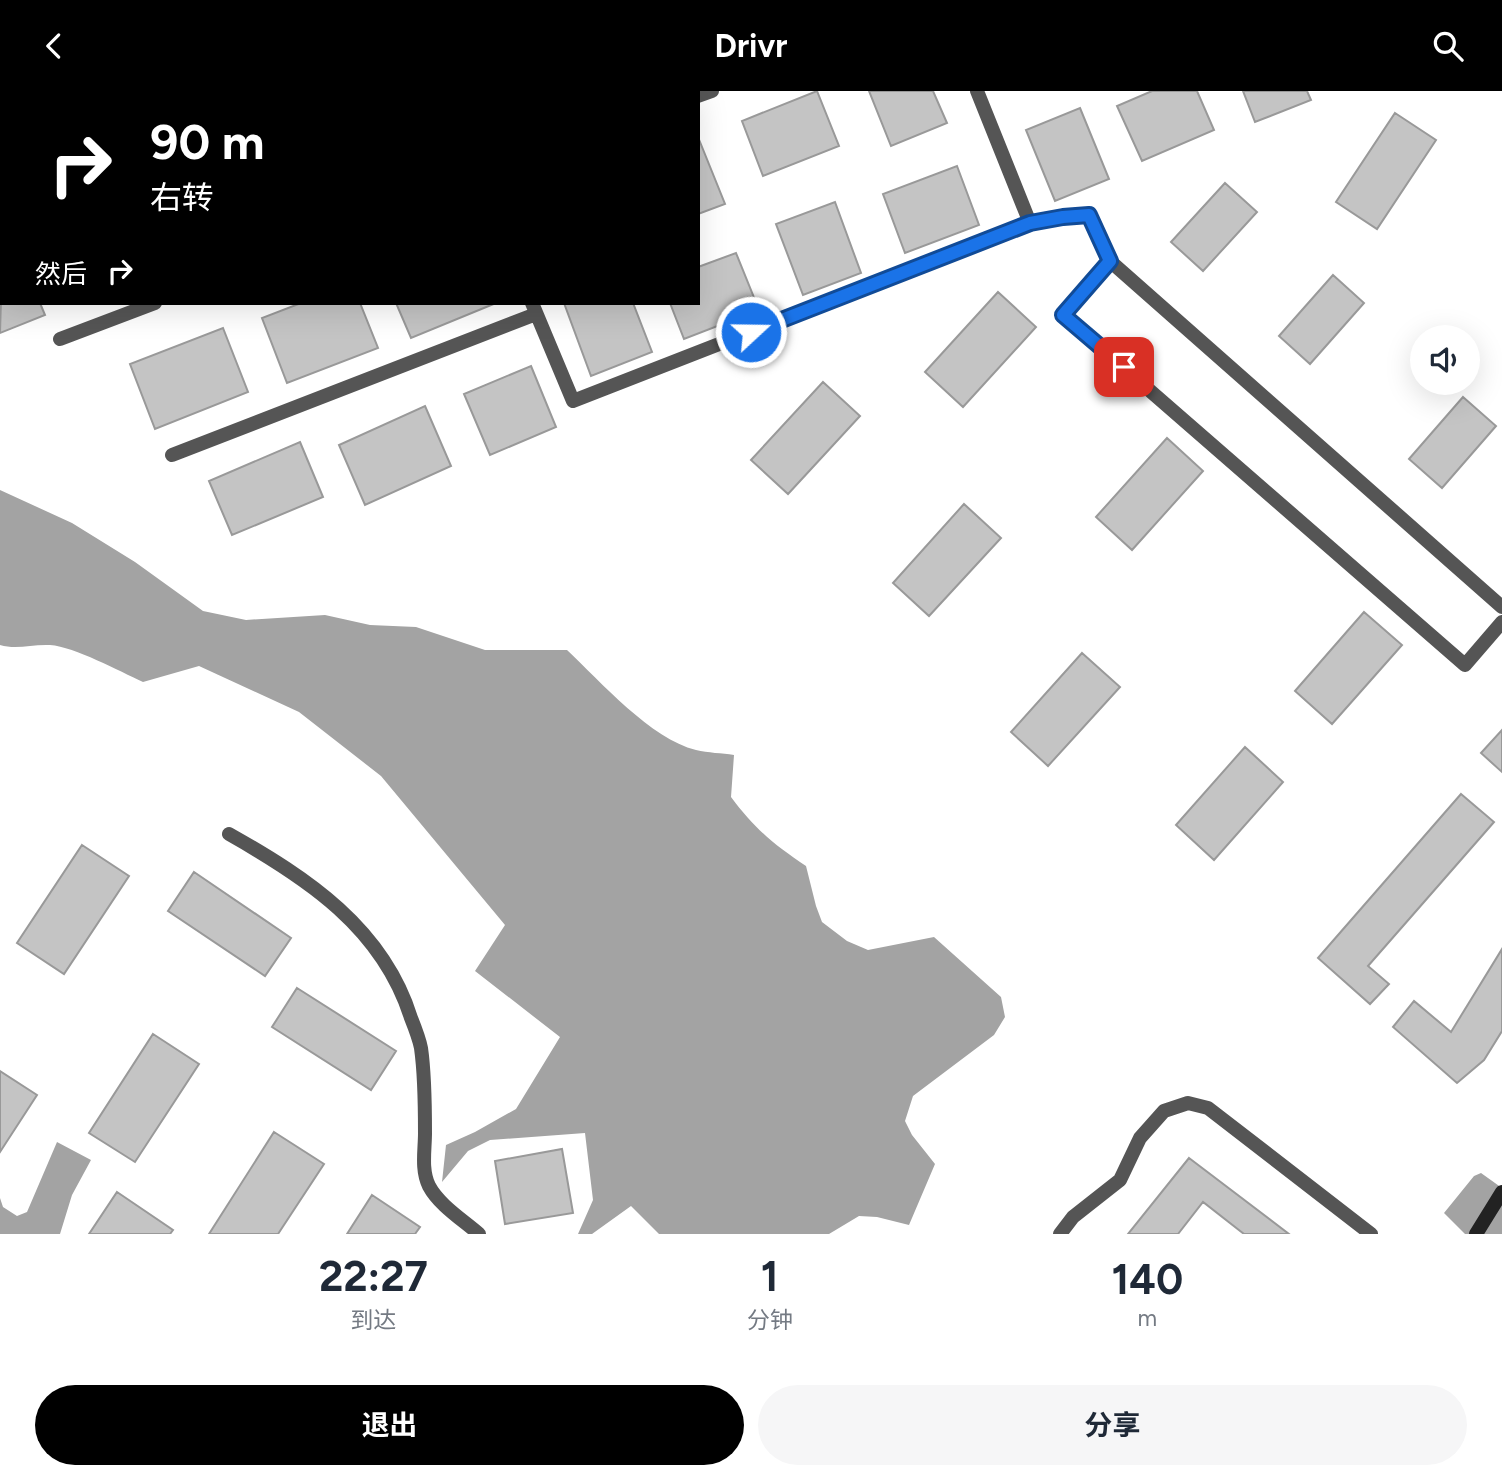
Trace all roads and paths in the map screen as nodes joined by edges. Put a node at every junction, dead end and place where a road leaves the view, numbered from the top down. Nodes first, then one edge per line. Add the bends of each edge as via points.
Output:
1 (977, 91) edge
2 (1030, 223) junction
3 (1110, 261) junction
4 (150, 305) edge
5 (534, 309) edge
6 (60, 339) dead end
7 (173, 455) dead end
8 (1502, 607) edge
9 (1502, 622) edge
10 (229, 834) dead end
11 (1502, 1192) edge
12 (479, 1234) edge
13 (1060, 1234) edge
14 (1371, 1234) edge
15 (1476, 1234) edge

1 - 2 street
2 - 3 street via 1089,215
2 - 5 street via 573,401
3 - 8 street
3 - 9 street via 1063,315 1465,665
4 - 6 street
5 - 7 street
10 - 12 street via 318,890 355,923 398,983 421,1047 424,1163 429,1185
11 - 15 street
13 - 14 street via 1073,1217 1120,1180 1140,1138 1164,1111 1188,1103 1208,1108

